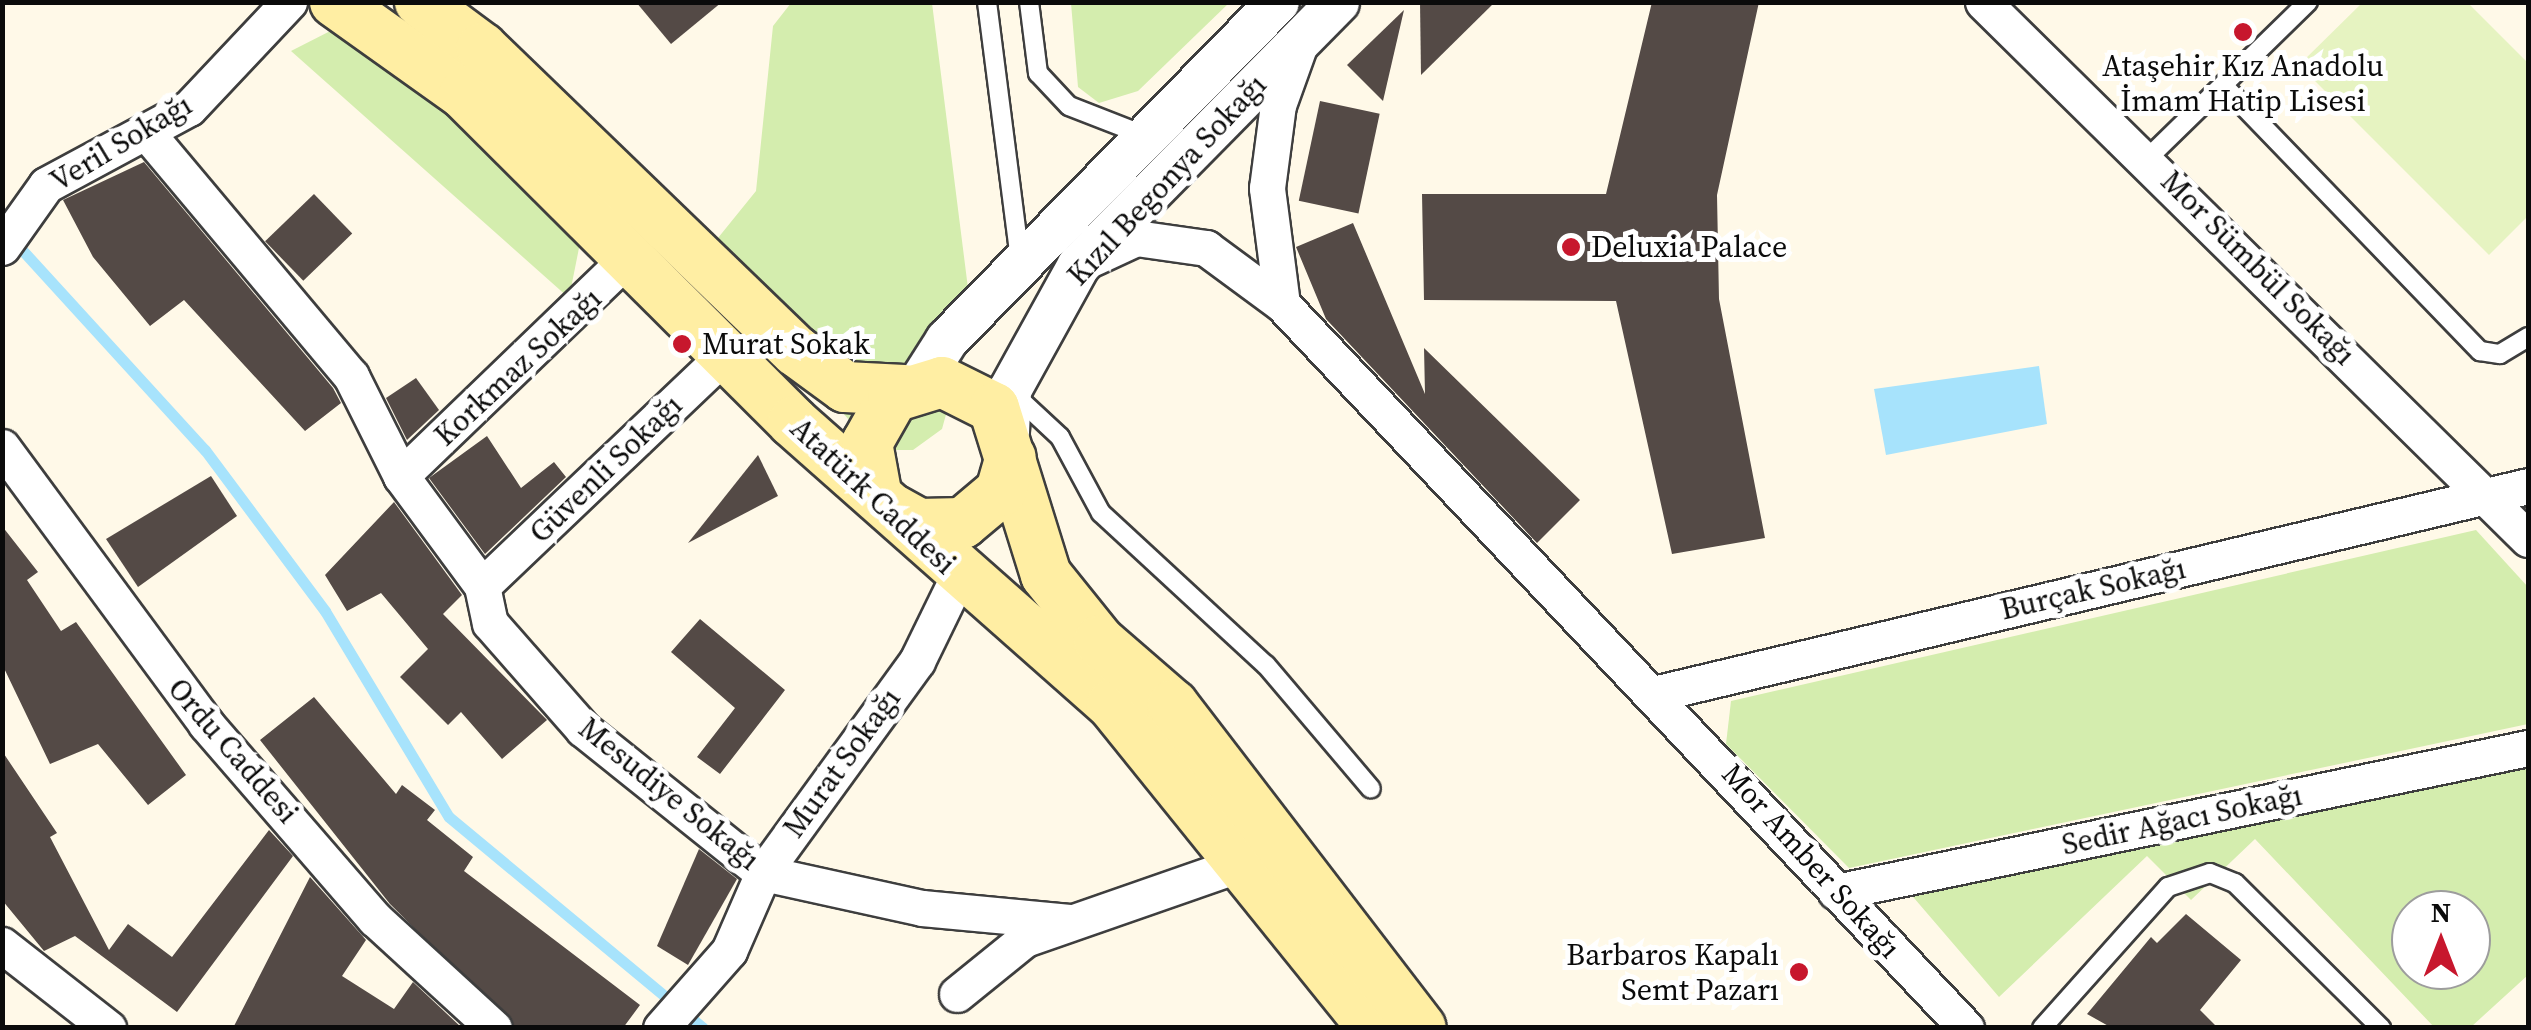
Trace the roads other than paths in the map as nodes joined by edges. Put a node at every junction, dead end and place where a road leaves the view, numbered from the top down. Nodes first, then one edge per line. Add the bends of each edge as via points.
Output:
1 (288, 2) edge
2 (335, 2) edge
3 (420, 2) edge
4 (987, 2) edge
5 (1029, 2) edge
6 (1278, 2) edge
7 (1338, 2) edge
8 (1982, 2) edge
9 (2308, 2) edge
10 (477, 25) edge
11 (1302, 38) junction
12 (2223, 86) junction
13 (464, 94) junction
14 (146, 132) junction
15 (1146, 136) junction
16 (2147, 159) junction
17 (2, 247) edge
18 (632, 254) junction
19 (1021, 265) junction
20 (1079, 265) junction
21 (1282, 304) junction
22 (2528, 338) edge
23 (729, 351) junction
24 (912, 387) junction
25 (1010, 426) junction
26 (2, 448) edge
27 (401, 476) junction
28 (2528, 486) edge
29 (2486, 496) junction
30 (882, 499) junction
31 (2528, 539) edge
32 (958, 576) junction
33 (482, 586) junction
34 (1658, 693) junction
35 (2528, 748) edge
36 (1371, 790) dead end
37 (1246, 862) junction
38 (763, 873) junction
39 (1836, 892) junction
40 (1070, 922) junction
41 (2, 945) edge
42 (957, 994) dead end
43 (650, 1026) edge
44 (108, 1028) edge
45 (494, 1028) edge
46 (1373, 1028) edge
47 (1422, 1028) edge
48 (1966, 1028) edge
49 (2042, 1028) edge
50 (2381, 1028) edge

1 - 14 street, Veril Sokağı via 189,108
2 - 13 main road, Atatürk Caddesi
3 - 10 main road, Atatürk Caddesi
4 - 19 lane
5 - 15 lane via 1038,73 1070,106
6 - 15 street, Kızıl Begonya Sokağı
7 - 11 street, Kızıl Begonya Sokağı
8 - 16 street, Mor Sümbül Sokağı
9 - 12 lane
10 - 13 main road
10 - 24 main road, Atatürk Caddesi via 796,351 845,387
11 - 20 street, Kızıl Begonya Sokağı
11 - 21 street via 1278,105 1267,188
12 - 16 lane
12 - 22 lane via 2480,351 2500,354
13 - 18 main road, Atatürk Caddesi
14 - 17 street, Veril Sokağı via 46,184
14 - 27 street, Mesudiye Sokağı via 351,376
15 - 19 street, Kızıl Begonya Sokağı
16 - 29 street, Mor Sümbül Sokağı
18 - 23 main road, Atatürk Caddesi
18 - 27 street, Korkmaz Sokağı
19 - 24 street, Kızıl Begonya Sokağı via 947,340
20 - 21 street, Mor Amber Sokağı via 1136,238 1206,248
20 - 25 street, Kızıl Begonya Sokağı
21 - 34 street, Mor Amber Sokağı
23 - 30 main road, Atatürk Caddesi via 793,422
23 - 33 street, Güvenli Sokağı
24 - 25 main road via 982,396
24 - 30 main road via 883,407 867,442
25 - 30 main road via 1001,492 963,522 919,524
25 - 36 lane via 1060,437 1101,513 1266,665
25 - 47 main road via 1046,575 1099,641 1172,705
26 - 45 street, Ordu Caddesi via 206,724 375,919
27 - 33 street, Mesudiye Sokağı
28 - 29 street, Burçak Sokağı
29 - 31 street, Mor Sümbül Sokağı
29 - 34 street, Burçak Sokağı
30 - 32 main road, Atatürk Caddesi
32 - 37 main road, Atatürk Caddesi via 1112,704
32 - 38 street, Murat Sokağı via 917,661
33 - 38 street, Mesudiye Sokağı via 490,623 583,729
34 - 39 street, Mor Amber Sokağı
35 - 39 street, Sedir Ağacı Sokağı
37 - 40 street, Mesudiye Sokağı
37 - 46 main road, Atatürk Caddesi
38 - 40 street, Mesudiye Sokağı via 922,908
38 - 43 street, Murat Sokağı via 729,951
39 - 48 street, Mor Amber Sokağı
40 - 42 street, Mesudiye Sokağı via 1025,940
41 - 44 street
49 - 50 lane via 2168,887 2210,873 2235,884

